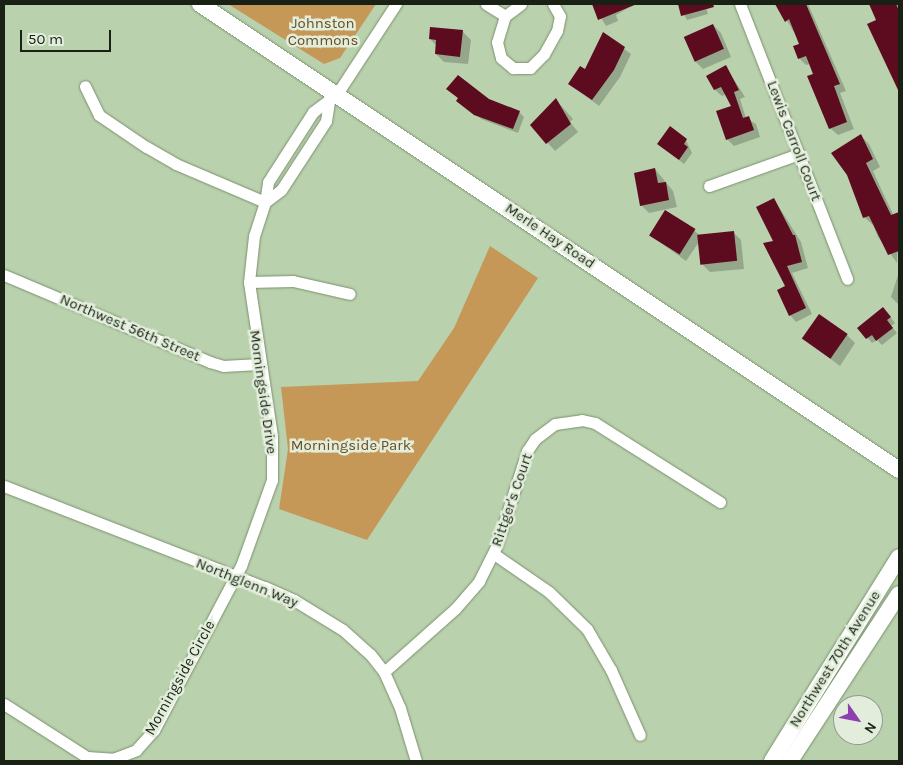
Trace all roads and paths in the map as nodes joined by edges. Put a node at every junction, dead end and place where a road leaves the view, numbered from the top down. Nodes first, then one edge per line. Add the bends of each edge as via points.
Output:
1 (200, 4) edge
2 (396, 4) edge
3 (486, 4) edge
4 (520, 4) edge
5 (553, 4) edge
6 (740, 4) edge
7 (505, 16) junction
8 (85, 86) dead end
9 (333, 98) junction
10 (799, 154) junction
11 (709, 186) dead end
12 (265, 202) junction
13 (4, 275) edge
14 (847, 279) dead end
15 (249, 282) junction
16 (350, 294) dead end
17 (259, 364) junction
18 (899, 470) edge
19 (4, 486) edge
20 (720, 502) dead end
21 (494, 554) junction
22 (899, 557) edge
23 (235, 577) junction
24 (899, 594) edge
25 (384, 672) junction
26 (4, 704) edge
27 (640, 735) dead end
28 (416, 761) edge
29 (772, 761) edge
30 (790, 761) edge

1 - 9 main road, Merle Hay Road
2 - 9 street, Morningside Drive
3 - 7 street
4 - 7 street
5 - 7 street via 560,16 557,31 544,54 530,68 513,68 501,58 497,42
6 - 10 street, Lewis Carroll Court
8 - 12 street via 99,115 146,147 176,164
9 - 12 street, Morningside Drive via 326,121 281,190
9 - 12 street, Morningside Drive via 312,112 268,182
9 - 18 main road, Merle Hay Road
10 - 11 street
10 - 14 street, Lewis Carroll Court
12 - 15 street, Morningside Drive via 252,243
13 - 17 street, Northwest 56th Street via 210,362 230,366
15 - 16 street via 293,281
15 - 17 street, Morningside Drive
17 - 23 street, Morningside Drive via 272,436 272,480 260,520
19 - 23 street, Northglenn Way
20 - 21 street, Rittger's Court via 608,429 582,420 568,420 544,430 527,451
21 - 25 street, Rittger's Court via 468,596
21 - 27 street via 549,592 587,630 611,670
22 - 29 main road, Northwest 70th Avenue
23 - 25 street, Northglenn Way via 287,597 319,615 356,640
23 - 26 street, Morningside Circle via 154,730 136,750 113,759 87,757
24 - 30 main road, Northwest 70th Avenue
25 - 28 street, Northglenn Way via 400,708

